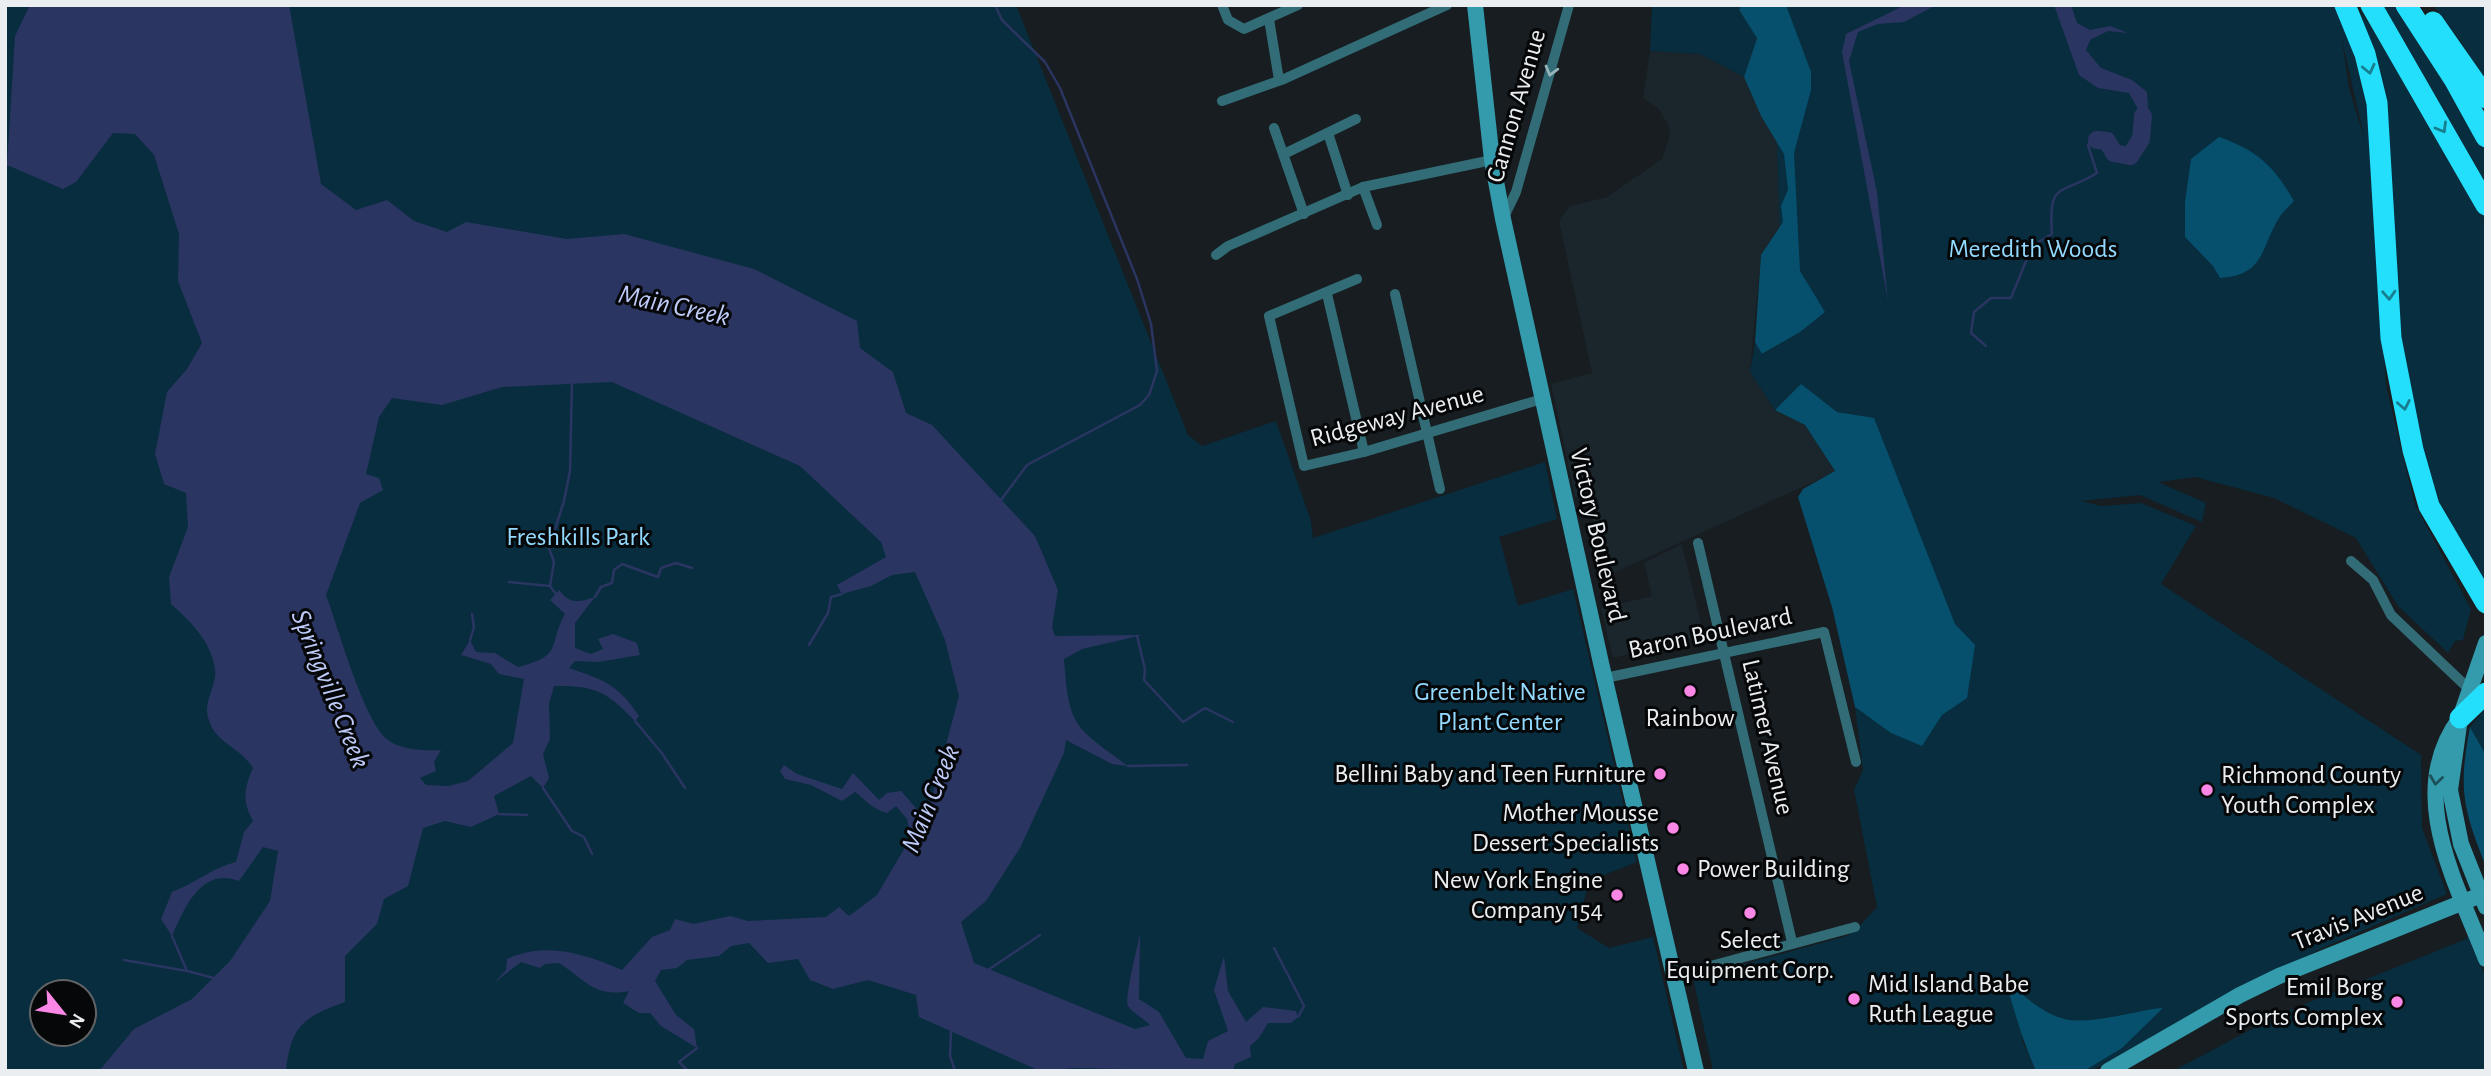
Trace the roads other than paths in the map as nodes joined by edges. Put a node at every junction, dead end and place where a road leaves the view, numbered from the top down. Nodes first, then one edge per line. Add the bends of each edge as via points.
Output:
1 (1222, 5) edge
2 (1447, 5) edge
3 (1475, 5) edge
4 (1569, 5) edge
5 (2345, 5) edge
6 (2371, 5) edge
7 (2406, 5) edge
8 (2421, 5) edge
9 (1292, 7) edge
10 (1269, 19) junction
11 (1279, 80) junction
12 (2486, 97) edge
13 (1222, 101) dead end
14 (1356, 119) dead end
15 (1274, 128) dead end
16 (1328, 133) junction
17 (2486, 137) edge
18 (1284, 154) junction
19 (1492, 160) junction
20 (1363, 187) junction
21 (1348, 195) junction
22 (2486, 205) edge
23 (1304, 215) junction
24 (1503, 219) junction
25 (1377, 225) dead end
26 (1216, 255) dead end
27 (1357, 279) dead end
28 (1327, 293) junction
29 (1395, 295) dead end
30 (1542, 399) junction
31 (1428, 433) junction
32 (1364, 452) junction
33 (1440, 489) dead end
34 (1698, 544) dead end
35 (2351, 561) dead end
36 (2486, 603) edge
37 (2486, 643) edge
38 (1726, 654) junction
39 (1605, 678) junction
40 (2477, 691) edge
41 (2460, 718) junction
42 (1856, 762) dead end
43 (2463, 901) junction
44 (2484, 901) edge
45 (1855, 927) dead end
46 (1792, 942) junction
47 (2486, 960) edge
48 (1674, 976) junction
49 (1696, 1071) edge
50 (2108, 1071) edge

1 - 10 street via 1228,20 1239,28 1251,29
2 - 11 street
3 - 19 main road, Victory Boulevard
4 -> 24 street, Cannon Avenue via 1525,162
5 -> 36 highway via 2365,54 2377,103 2391,338 2413,450 2429,506
6 -> 22 highway
7 - 17 highway
8 - 12 highway
9 - 10 street
10 - 11 street
11 - 13 street
14 - 16 street
15 - 18 street
16 - 18 street
16 - 21 street
18 - 23 street
19 - 20 street
19 - 24 main road, Victory Boulevard
20 - 21 street
20 - 25 street
21 - 23 street
23 - 26 street
24 - 30 main road, Victory Boulevard
27 - 28 street, Ridgeway Avenue
28 - 32 street
28 - 32 street, Ridgeway Avenue via 1269,316 1304,466
29 - 31 street
30 - 31 street, Ridgeway Avenue
30 - 39 main road, Victory Boulevard
31 - 32 street, Ridgeway Avenue
31 - 33 street
34 - 38 street, Latimer Avenue
35 - 40 street via 2373,580 2391,615
37 - 40 main road
38 - 39 street, Baron Boulevard
38 - 42 street, Baron Boulevard via 1824,632
38 - 46 street, Latimer Avenue
39 - 48 main road, Victory Boulevard
40 - 41 highway
41 -> 43 main road via 2445,739 2434,808
41 - 44 main road via 2451,790 2461,844
43 - 44 main road, Travis Avenue
43 - 47 main road
43 - 50 main road, Travis Avenue via 2240,995
45 - 46 street
46 - 48 street
48 - 49 main road, Victory Boulevard

